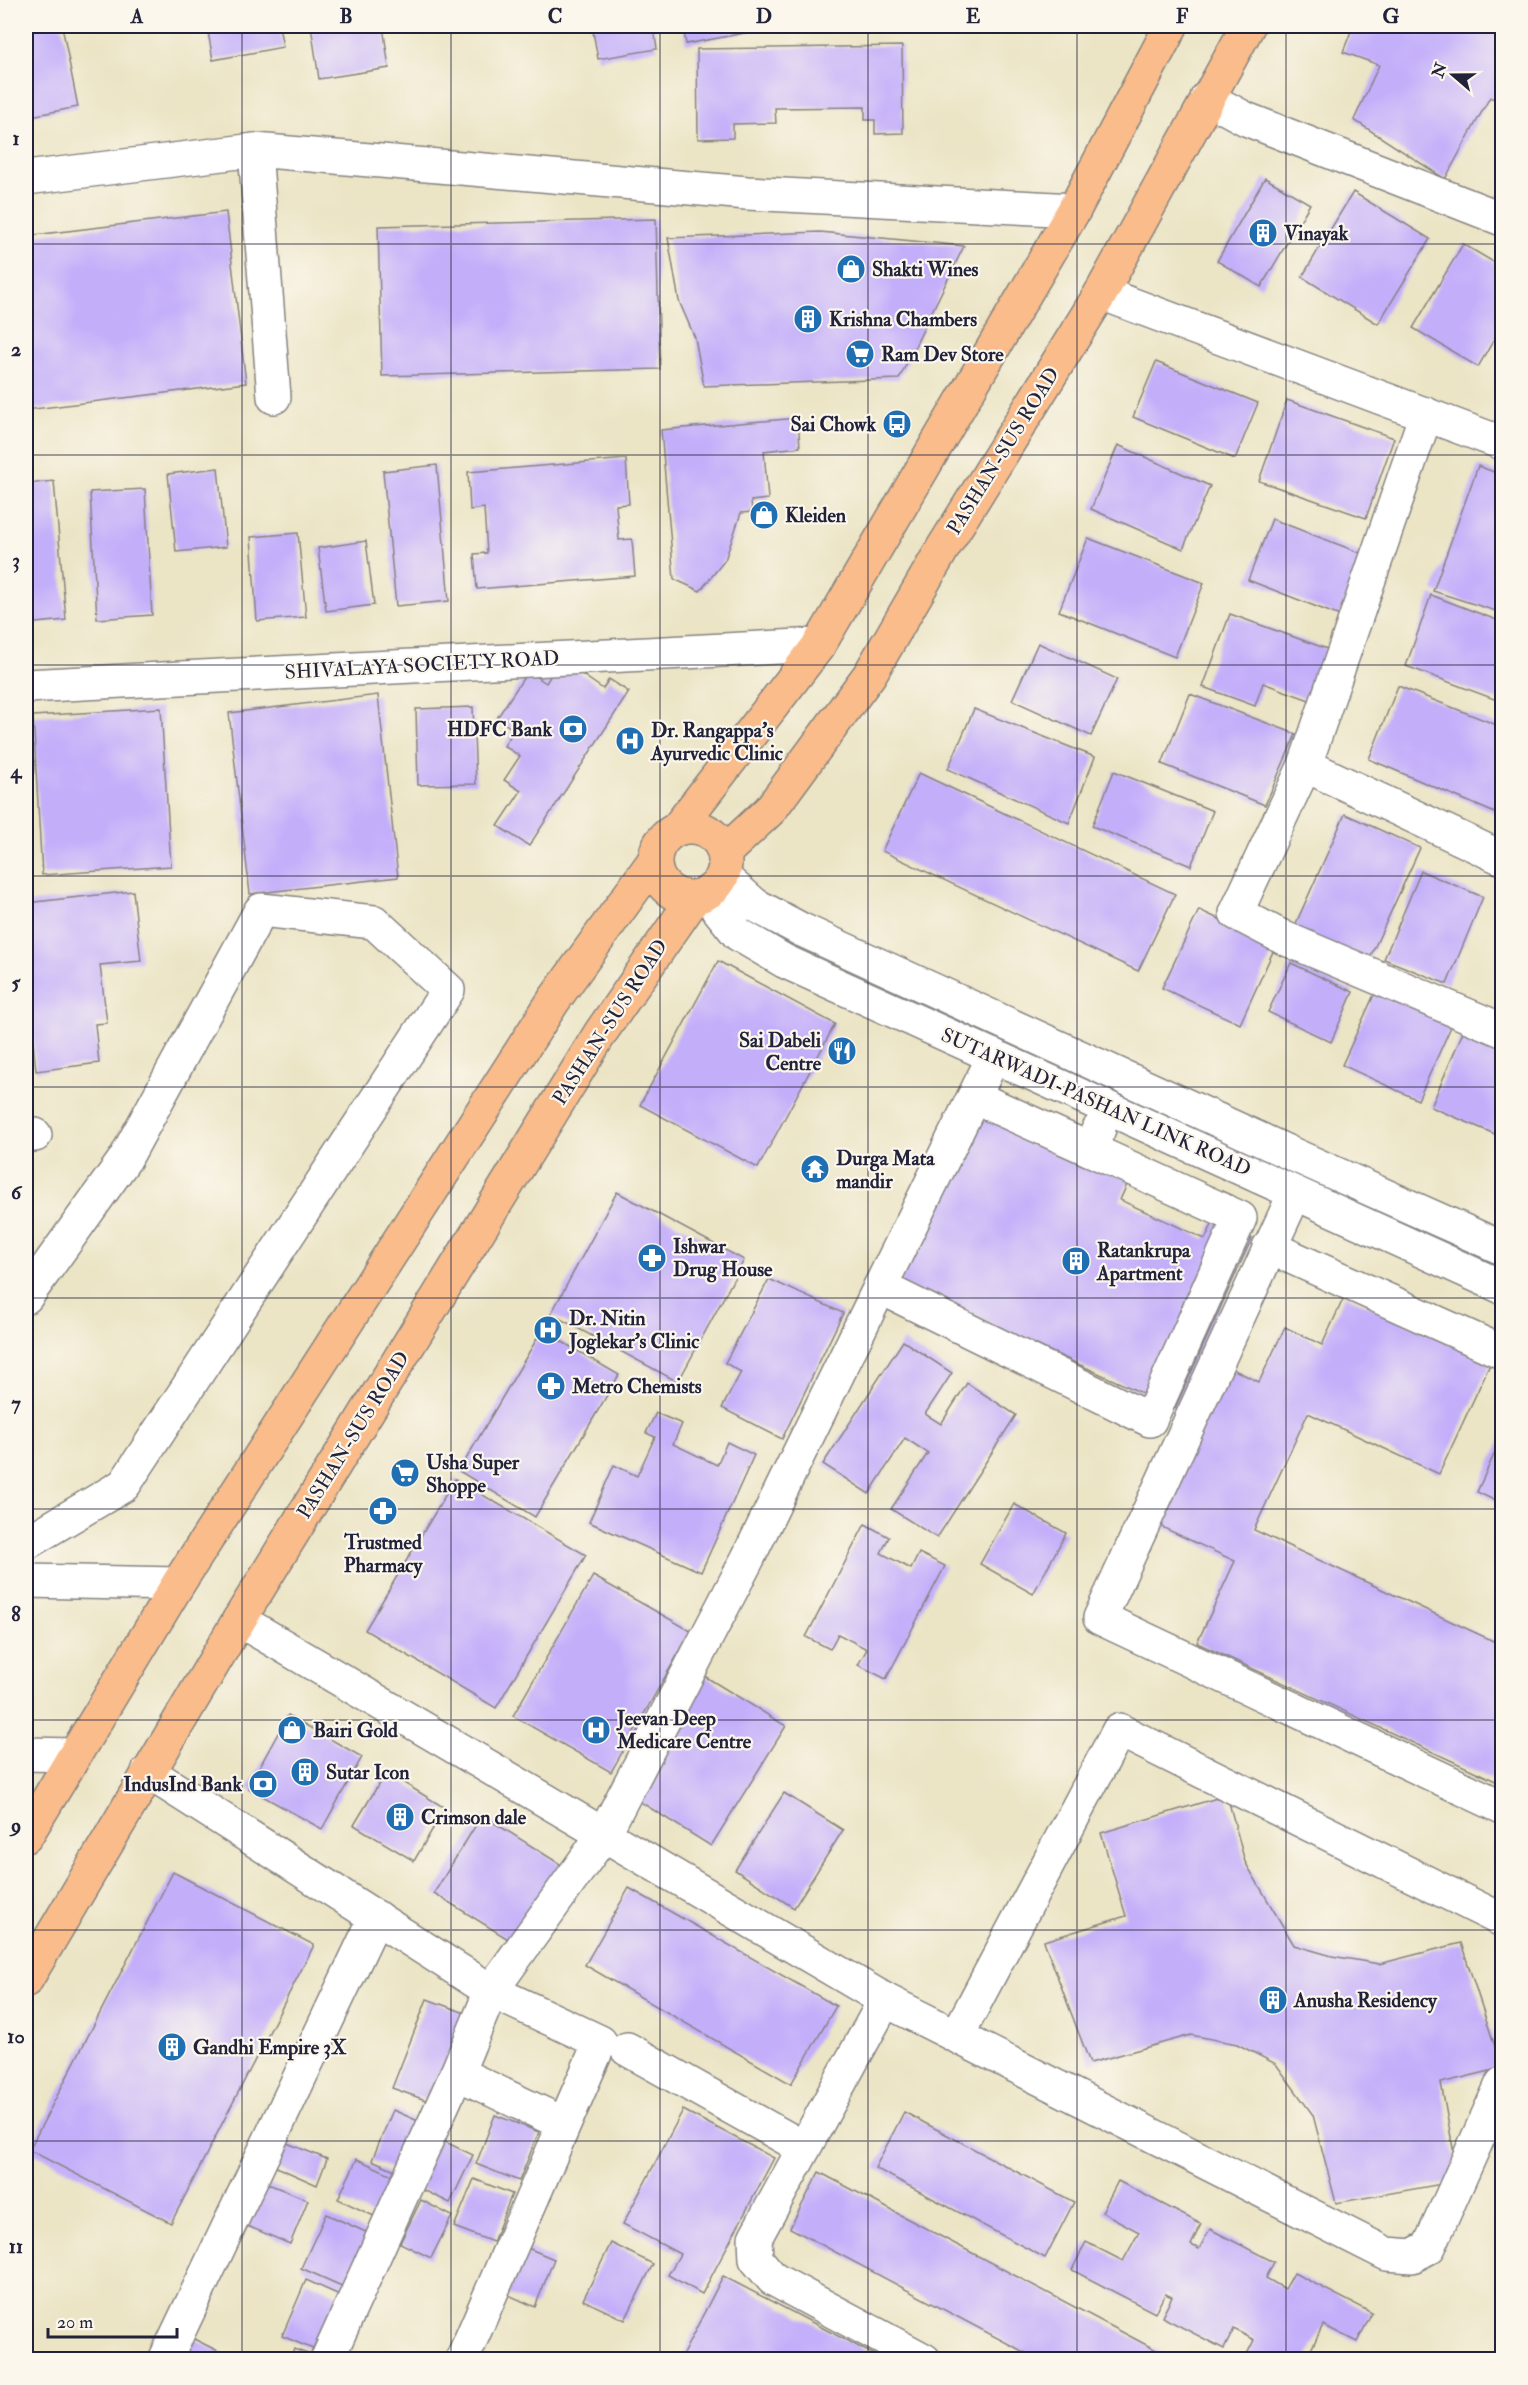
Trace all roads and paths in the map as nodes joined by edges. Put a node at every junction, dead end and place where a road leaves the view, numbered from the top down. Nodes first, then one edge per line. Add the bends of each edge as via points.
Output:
1 (1171, 26) edge
2 (1248, 26) edge
3 (1207, 98) junction
4 (255, 150) junction
5 (26, 178) edge
6 (1074, 210) junction
7 (1503, 219) edge
8 (1101, 293) junction
9 (274, 397) dead end
10 (1425, 414) junction
11 (1503, 443) edge
12 (819, 645) junction
13 (26, 686) edge
14 (1305, 765) junction
15 (677, 829) junction
16 (1503, 858) edge
17 (654, 861) junction
18 (712, 880) junction
19 (1503, 1030) edge
20 (994, 1056) junction
21 (974, 1097) junction
22 (1109, 1108) junction
23 (1089, 1149) junction
24 (1295, 1193) junction
25 (1269, 1247) junction
26 (1503, 1248) edge
27 (880, 1287) junction
28 (1503, 1287) edge
29 (26, 1297) edge
30 (1503, 1352) edge
31 (26, 1543) edge
32 (26, 1581) edge
33 (178, 1584) junction
34 (239, 1620) junction
35 (26, 1754) edge
36 (74, 1755) junction
37 (148, 1772) junction
38 (1503, 1807) edge
39 (604, 1834) junction
40 (26, 1836) edge
41 (376, 1917) junction
42 (1503, 1920) edge
43 (26, 1980) edge
44 (491, 1991) junction
45 (885, 2000) junction
46 (957, 2036) junction
47 (627, 2049) dead end
48 (457, 2073) junction
49 (1503, 2084) edge
50 (564, 2124) junction
51 (804, 2148) junction
52 (165, 2360) edge
53 (327, 2360) edge
54 (462, 2360) edge
55 (924, 2360) edge

1 - 6 main road
2 - 3 main road, PASHAN-SUS ROAD
3 - 7 street via 1246,119
3 - 8 main road, PASHAN-SUS ROAD
4 - 5 street
4 - 6 street via 747,193
4 - 9 street
6 - 12 main road
8 - 10 street
8 - 18 main road, PASHAN-SUS ROAD via 870,674 770,810
10 - 11 street
10 - 14 street
12 - 13 street, SHIVALAYA SOCIETY ROAD
12 - 15 main road
14 - 16 street
14 - 19 street via 1236,913 1284,938
15 - 17 main road via 662,840
15 - 18 main road via 691,826 712,833
17 - 18 main road via 662,883 670,891
17 - 33 main road via 554,1000
18 - 20 street, SUTARWADI-PASHAN LINK ROAD via 738,934 784,961
18 - 26 street, SUTARWADI-PASHAN LINK ROAD via 800,929
18 - 34 main road, PASHAN-SUS ROAD via 601,1032
20 - 21 street
20 - 22 street, SUTARWADI-PASHAN LINK ROAD
21 - 23 street
21 - 27 street
22 - 23 street
22 - 24 street, SUTARWADI-PASHAN LINK ROAD
23 - 27 street via 1240,1218 1150,1420
24 - 25 street
24 - 28 street, SUTARWADI-PASHAN LINK ROAD
25 - 30 street
25 - 38 street via 1100,1618
27 - 39 street via 748,1558
29 - 31 street via 125,1159 261,910 374,922 448,990 124,1485
32 - 33 street
33 - 36 main road
34 - 37 main road, PASHAN-SUS ROAD
34 - 39 street
35 - 36 street
36 - 40 main road
37 - 41 street
37 - 43 main road, PASHAN-SUS ROAD
39 - 44 street
39 - 45 street
41 - 44 street
41 - 52 street
42 - 46 street via 1119,1730
44 - 48 street
44 - 50 street via 600,2042
45 - 46 street
45 - 51 street
46 - 49 street via 1386,2254 1412,2256 1429,2247
47 - 51 street
48 - 50 street
48 - 53 street
50 - 54 street
51 - 55 street via 755,2238 756,2259 774,2279

